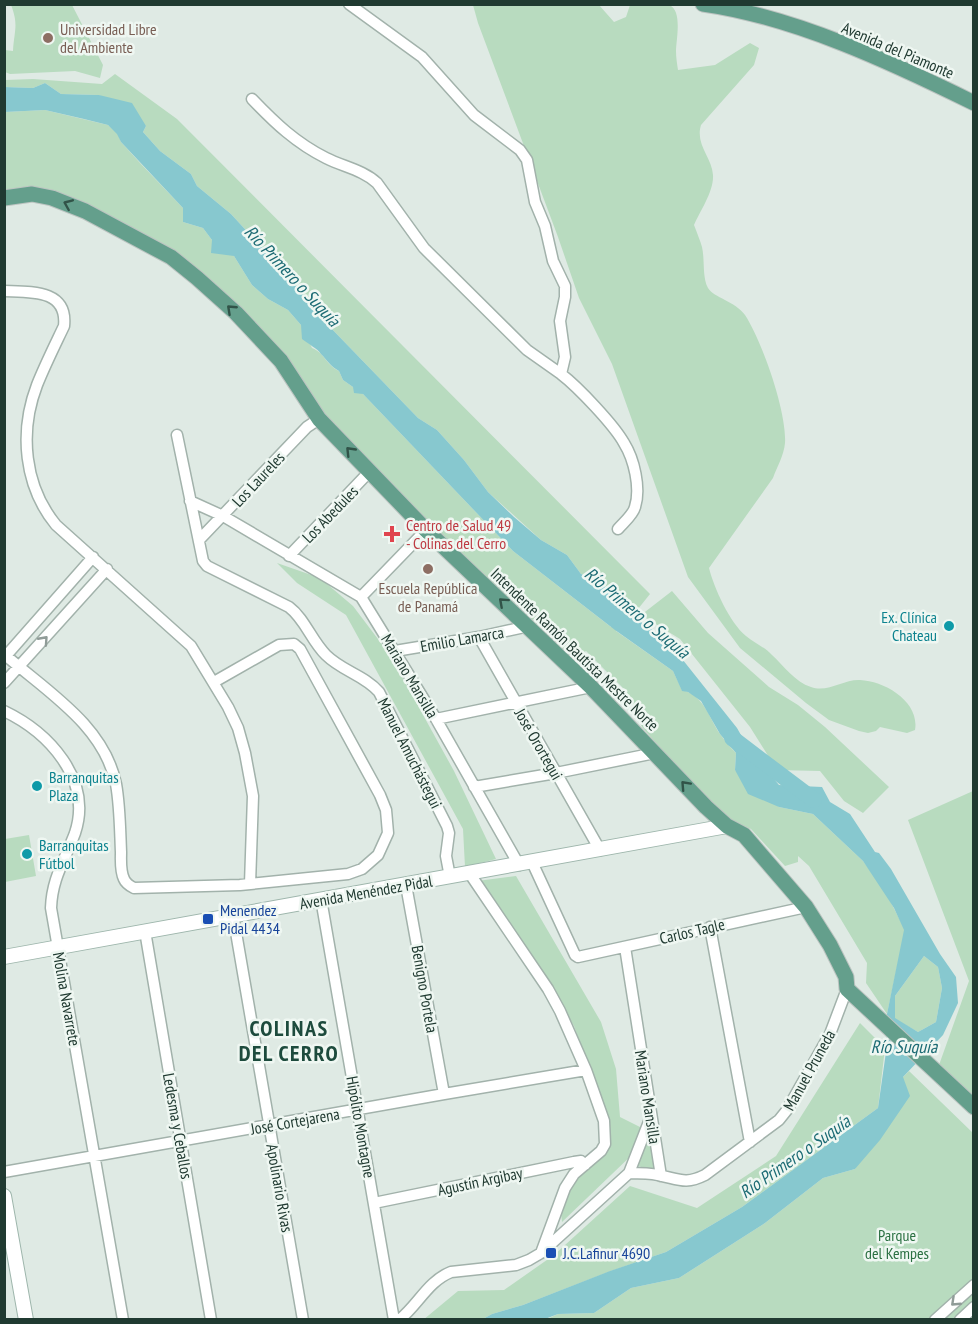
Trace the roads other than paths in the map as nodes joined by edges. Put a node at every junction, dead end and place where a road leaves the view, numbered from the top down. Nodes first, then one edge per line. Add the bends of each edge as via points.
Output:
1 (349, 4) edge
2 (703, 4) edge
3 (743, 4) edge
4 (974, 92) edge
5 (252, 99) dead end
6 (974, 103) edge
7 (4, 198) edge
8 (4, 291) edge
9 (561, 374) junction
10 (319, 419) junction
11 (177, 435) dead end
12 (370, 471) junction
13 (190, 501) junction
14 (223, 516) junction
15 (618, 529) dead end
16 (426, 530) junction
17 (199, 540) junction
18 (289, 556) junction
19 (93, 557) junction
20 (107, 569) junction
21 (361, 597) junction
22 (529, 626) junction
23 (479, 637) junction
24 (395, 651) junction
25 (5, 656) edge
26 (19, 667) junction
27 (214, 682) junction
28 (4, 683) edge
29 (591, 687) junction
30 (515, 703) junction
31 (4, 711) edge
32 (436, 719) junction
33 (655, 753) junction
34 (556, 773) junction
35 (474, 787) junction
36 (727, 826) junction
37 (600, 850) junction
38 (526, 864) junction
39 (470, 874) junction
40 (450, 877) junction
41 (250, 884) junction
42 (406, 885) junction
43 (321, 899) junction
44 (806, 907) junction
45 (233, 915) junction
46 (710, 927) junction
47 (145, 932) junction
48 (58, 947) junction
49 (626, 947) junction
50 (4, 957) edge
51 (578, 957) joint
52 (847, 989) junction
53 (586, 1070) junction
54 (444, 1094) junction
55 (974, 1107) edge
56 (358, 1110) junction
57 (651, 1116) junction
58 (270, 1126) junction
59 (180, 1140) junction
60 (750, 1142) junction
61 (95, 1157) junction
62 (585, 1165) junction
63 (4, 1172) edge
64 (629, 1173) junction
65 (660, 1176) junction
66 (4, 1196) edge
67 (374, 1203) junction
68 (540, 1253) junction
69 (974, 1285) edge
70 (974, 1307) edge
71 (26, 1320) edge
72 (123, 1320) edge
73 (211, 1320) edge
74 (303, 1320) edge
75 (396, 1320) edge
76 (935, 1320) edge
77 (960, 1320) edge

1 - 9 street via 416,52 474,115 520,150 527,160 553,261 565,286 560,321 565,357
2 - 6 main road, Avenida del Piamonte via 806,30
3 - 4 main road, Avenida del Piamonte via 848,38 933,71
5 - 9 street via 291,137 377,183 424,248 527,350
10 -> 7 main road, Intendente Ramón Bautista Mestre Norte via 281,361 236,313 171,257 85,211 52,198 32,194
8 - 19 street via 53,297 65,316 32,401 26,443 28,463 36,494 48,515
9 - 15 street via 612,427 629,453 637,499 635,509
12 -> 10 main road, Intendente Ramón Bautista Mestre Norte
10 - 14 street, Los Laureles
11 - 13 street, Manuel Amuchástegui
12 - 16 main road, Intendente Ramón Bautista Mestre Norte
12 - 18 street, Los Abedules
13 - 14 street, Mariano Mansilla
13 - 17 street, Manuel Amuchástegui
14 - 17 street, Los Laureles
14 - 18 street, Mariano Mansilla
16 - 21 street
22 -> 16 main road, Intendente Ramón Bautista Mestre Norte
17 - 40 street, Manuel Amuchástegui via 207,566 289,607 325,654 379,692 447,826
18 - 21 street, Mariano Mansilla
19 - 20 street
19 - 25 street
26 -> 20 street
20 - 27 street via 191,646
21 - 24 street, Mariano Mansilla
22 - 23 street, Emilio Lamarca
22 - 29 main road, Intendente Ramón Bautista Mestre Norte
23 - 24 street, Emilio Lamarca
23 - 30 street, José Orortegui
24 - 32 street, Mariano Mansilla
25 - 26 street
26 - 28 street
26 - 41 street via 76,715 105,753 116,782 122,873 127,884 142,889
27 - 41 street via 238,728 250,776 254,813
27 - 41 street via 279,645 294,644 381,795 389,823 384,845 362,869 348,874
29 - 30 street
29 - 33 main road, Intendente Ramón Bautista Mestre Norte
30 - 32 street
30 - 34 street, José Orortegui
31 - 48 street, Molina Navarrete via 51,742 67,766 76,790 76,830 52,888 51,908
32 - 35 street, Mariano Mansilla
33 - 34 street
36 -> 33 main road, Intendente Ramón Bautista Mestre Norte
34 - 35 street
34 - 37 street, José Orortegui
35 - 38 street, Mariano Mansilla
36 - 37 main road, Avenida Menéndez Pidal
36 - 44 main road, Intendente Ramón Bautista Mestre Norte via 744,835
37 - 38 main road, Avenida Menéndez Pidal
38 - 39 main road, Avenida Menéndez Pidal
38 - 51 street, Mariano Mansilla
39 - 40 main road, Avenida Menéndez Pidal
39 - 53 street via 548,989
40 - 42 main road, Avenida Menéndez Pidal
42 - 43 main road, Avenida Menéndez Pidal
42 - 54 street, Benigno Portela
43 - 45 main road, Avenida Menéndez Pidal
43 - 56 street, Hipólito Montagne
44 - 46 street, Carlos Tagle
44 - 52 main road, Intendente Ramón Bautista Mestre Norte via 834,953
45 - 47 main road, Avenida Menéndez Pidal
45 - 58 street, Apolinario Rivas
46 - 49 street, Carlos Tagle
46 - 60 street
47 - 48 main road, Avenida Menéndez Pidal
47 - 59 street, Ledesma y Ceballos
48 - 50 main road, Avenida Menéndez Pidal
48 - 61 street, Molina Navarrete
49 - 51 street, Carlos Tagle
49 - 57 street, Mariano Mansilla
52 - 55 main road
52 - 60 street, Manuel Pruneda via 830,1034 788,1110
53 - 54 street, José Cortejarena
53 - 62 street via 606,1136 601,1151
54 - 56 street, José Cortejarena
56 - 58 street, José Cortejarena
56 - 67 street, Hipólito Montagne
57 - 64 street
57 - 65 street, Mariano Mansilla
58 - 59 street, José Cortejarena
58 - 74 street, Apolinario Rivas
59 - 61 street, José Cortejarena
59 - 73 street, Ledesma y Ceballos
60 - 65 street, Manuel Pruneda via 697,1179 678,1181
61 - 63 street, José Cortejarena
61 - 72 street, Molina Navarrete
62 - 67 street, Agustín Argibay via 574,1162
62 - 68 street via 565,1188
64 - 65 street, Manuel Pruneda
64 - 68 street
66 - 71 main road
67 - 75 street, Hipólito Montagne
68 - 75 street via 516,1265 442,1276 407,1314
69 -> 76 street
70 - 77 street

